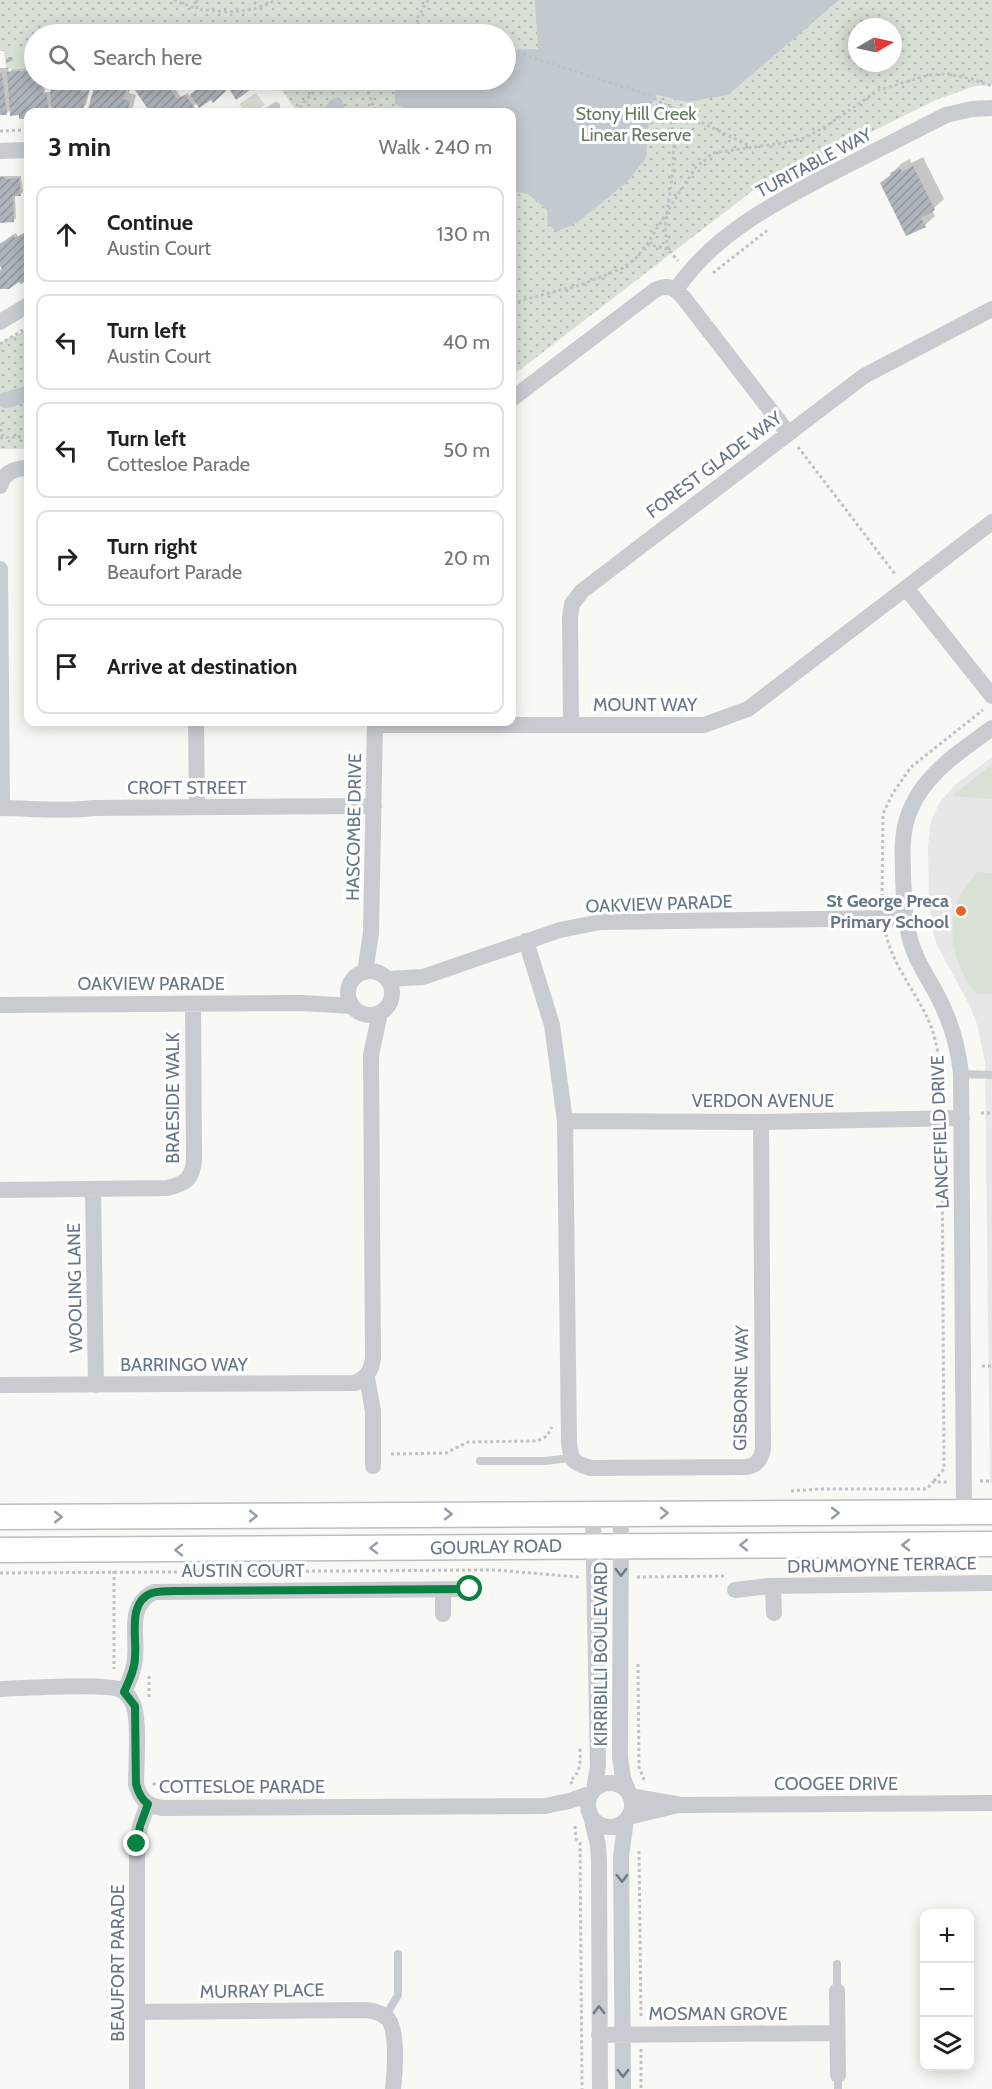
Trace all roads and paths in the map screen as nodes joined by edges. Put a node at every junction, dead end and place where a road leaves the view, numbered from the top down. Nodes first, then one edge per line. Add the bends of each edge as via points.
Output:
1 (174, 0) edge
2 (197, 0) edge
3 (275, 0) edge
4 (428, 0) edge
5 (197, 9) junction
6 (419, 24) edge
7 (516, 52) edge
8 (992, 86) edge
9 (315, 90) edge
10 (367, 90) edge
11 (663, 103) junction
12 (276, 106) dead end
13 (273, 108) edge
14 (299, 108) edge
15 (375, 108) edge
16 (992, 108) edge
17 (24, 130) edge
18 (0, 131) edge
19 (751, 147) junction
20 (24, 150) edge
21 (0, 151) edge
22 (668, 210) junction
23 (772, 226) dead end
24 (647, 244) junction
25 (668, 249) junction
26 (693, 278) junction
27 (676, 290) junction
28 (516, 297) edge
29 (518, 301) joint
30 (24, 308) edge
31 (992, 309) edge
32 (0, 322) edge
33 (24, 329) edge
34 (0, 344) edge
35 (516, 396) edge
36 (0, 423) edge
37 (788, 433) junction
38 (24, 436) edge
39 (1, 437) edge
40 (798, 447) dead end
41 (24, 468) edge
42 (1, 481) edge
43 (992, 522) edge
44 (0, 569) edge
45 (895, 574) dead end
46 (906, 588) junction
47 (989, 702) edge
48 (516, 724) edge
49 (571, 724) junction
50 (196, 726) edge
51 (375, 726) edge
52 (992, 728) edge
53 (374, 806) junction
54 (197, 807) junction
55 (1, 808) edge
56 (883, 918) junction
57 (905, 918) junction
58 (526, 941) junction
59 (377, 975) junction
60 (423, 977) junction
61 (349, 987) junction
62 (392, 998) junction
63 (302, 1003) junction
64 (193, 1004) junction
65 (0, 1005) edge
66 (356, 1009) junction
67 (380, 1013) junction
68 (371, 1055) junction
69 (961, 1074) junction
70 (992, 1075) edge
71 (981, 1113) dead end
72 (992, 1113) edge
73 (941, 1118) junction
74 (962, 1118) junction
75 (565, 1121) junction
76 (761, 1122) junction
77 (93, 1190) junction
78 (0, 1191) edge
79 (982, 1366) dead end
80 (992, 1366) edge
81 (367, 1378) junction
82 (0, 1385) edge
83 (96, 1385) junction
84 (568, 1421) junction
85 (392, 1454) dead end
86 (571, 1458) junction
87 (480, 1461) dead end
88 (373, 1466) dead end
89 (933, 1482) dead end
90 (964, 1512) junction
91 (992, 1512) edge
92 (592, 1514) junction
93 (621, 1514) junction
94 (0, 1517) edge
95 (965, 1544) junction
96 (992, 1544) edge
97 (621, 1545) junction
98 (593, 1546) junction
99 (0, 1550) edge
100 (114, 1571) junction
101 (0, 1573) edge
102 (594, 1577) junction
103 (621, 1577) junction
104 (734, 1583) joint
105 (992, 1583) edge
106 (773, 1586) junction
107 (470, 1589) dead end
108 (443, 1590) junction
109 (774, 1613) dead end
110 (443, 1614) dead end
111 (133, 1669) junction
112 (0, 1689) edge
113 (124, 1692) junction
114 (149, 1708) dead end
115 (149, 1777) dead end
116 (570, 1781) dead end
117 (564, 1786) dead end
118 (179, 1790) dead end
119 (593, 1791) junction
120 (629, 1794) junction
121 (992, 1803) edge
122 (148, 1804) junction
123 (681, 1805) junction
124 (545, 1806) junction
125 (590, 1815) junction
126 (627, 1819) junction
127 (398, 1954) dead end
128 (837, 1964) dead end
129 (837, 1992) joint
130 (137, 2012) junction
131 (385, 2017) junction
132 (837, 2033) junction
133 (599, 2035) junction
134 (623, 2035) junction
135 (838, 2082) edge
136 (137, 2089) edge
137 (393, 2089) edge
138 (600, 2089) edge
139 (623, 2089) edge

1 - 5 path
2 - 5 path
3 - 5 path via 228,13
4 - 6 path via 418,17
7 - 11 path
8 - 19 path via 972,78 929,75 879,90 804,138
9 - 14 path
10 - 15 path
11 - 19 path
11 - 22 path via 674,136
12 - 13 lane
16 - 26 street, TURITABLE WAY via 946,115 774,203 704,255
17 - 18 path
19 - 22 path via 713,153 695,168
20 - 21 street
22 - 24 path
22 - 25 path via 664,229
23 - 26 path
24 - 25 path
24 - 29 path via 623,268 583,284
25 - 26 path
26 - 27 street, TURITABLE WAY
27 - 35 street via 667,286 655,290
27 - 37 street
28 - 29 path
30 - 32 street
31 - 37 street, FOREST GLADE WAY via 876,368
33 - 34 path
36 - 39 path
37 - 49 street, FOREST GLADE WAY via 582,591 572,604
38 - 39 path
40 - 45 path
41 - 42 street via 12,470
43 - 46 street, MOUNT WAY
44 - 55 street
46 - 47 street
46 - 49 street, MOUNT WAY via 748,709 704,724
47 - 56 path via 911,767 883,814
48 - 49 street, MOUNT WAY
50 - 54 street
51 - 53 street, HASCOMBE DRIVE
52 - 57 street, LANCEFIELD DRIVE via 942,765 915,797 903,840
53 - 54 street, CROFT STREET
53 - 59 street, HASCOMBE DRIVE via 371,933
54 - 55 street, CROFT STREET
56 - 57 street, OAKVIEW PARADE
56 - 58 street, OAKVIEW PARADE via 600,922
56 - 73 path via 896,960 928,1018 936,1042 941,1069
57 - 69 street, LANCEFIELD DRIVE via 913,950 954,1031
58 - 60 street, OAKVIEW PARADE
58 - 75 street via 552,1024
59 - 60 street, OAKVIEW PARADE
59 - 61 street via 355,977
59 - 62 street via 392,992
60 - 62 street, OAKVIEW PARADE
61 - 63 street, OAKVIEW PARADE
61 - 66 street via 349,1000
62 - 67 street
63 - 64 street, OAKVIEW PARADE
63 - 66 street, OAKVIEW PARADE
64 - 65 street, OAKVIEW PARADE
64 - 77 street, BRAESIDE WALK via 194,1168 189,1180 167,1188
66 - 67 street via 367,1015
66 - 68 street
67 - 68 street
68 - 81 street via 373,1358
69 - 70 lane
69 - 74 street, LANCEFIELD DRIVE
71 - 72 path
73 - 74 street, VERDON AVENUE
73 - 76 street, VERDON AVENUE
73 - 89 path via 944,1469
74 - 90 street, LANCEFIELD DRIVE
75 - 76 street, VERDON AVENUE
75 - 84 street
76 - 86 street, GISBORNE WAY via 761,1458 746,1467 591,1468
77 - 78 street, BRAESIDE WALK
77 - 83 street, WOOLING LANE
79 - 80 path
81 - 83 street, BARRINGO WAY via 355,1383
81 - 88 street via 373,1411
82 - 83 street, BARRINGO WAY
84 - 85 path via 552,1421 550,1432 537,1441 468,1442 446,1453
84 - 86 street
86 - 87 lane, GISBORNE WAY
90 - 91 main road, GOURLAY ROAD
93 -> 90 main road, GOURLAY ROAD
90 - 95 main road
92 - 93 main road, GOURLAY ROAD
94 -> 92 main road, GOURLAY ROAD
92 - 98 street, KIRRIBILLI BOULEVARD
93 - 97 street, KIRRIBILLI BOULEVARD
95 - 96 main road, GOURLAY ROAD
95 -> 97 main road, GOURLAY ROAD
97 - 98 main road, GOURLAY ROAD
97 -> 103 street, KIRRIBILLI BOULEVARD
98 -> 99 main road, GOURLAY ROAD
98 - 102 street, KIRRIBILLI BOULEVARD
100 - 101 path
100 - 102 path via 496,1570
100 - 111 path via 114,1670
102 - 119 street, KIRRIBILLI BOULEVARD via 598,1766
103 - 104 path
103 - 120 street, KIRRIBILLI BOULEVARD via 620,1758
104 - 106 street, DRUMMOYNE TERRACE
105 - 106 street, DRUMMOYNE TERRACE
106 - 109 street, DRUMMOYNE TERRACE
107 - 108 street, AUSTIN COURT
108 - 110 street
108 - 111 street, AUSTIN COURT via 154,1592 140,1602 136,1611
111 - 113 street, AUSTIN COURT
111 - 114 path via 148,1671
112 - 113 street via 103,1687
113 - 122 street, COTTESLOE PARADE via 135,1706 136,1784
115 - 118 path via 160,1788
116 - 117 path
119 - 120 street via 612,1783
119 - 124 street, COTTESLOE PARADE
119 - 125 street via 588,1803
120 - 123 street, COOGEE DRIVE
120 - 126 street via 632,1807
121 - 123 street, COOGEE DRIVE
122 - 124 street, COTTESLOE PARADE via 163,1808
122 - 130 street, BEAUFORT PARADE via 137,1844
123 - 126 street, COOGEE DRIVE
124 - 125 street, COTTESLOE PARADE
125 - 126 street via 608,1827
133 -> 125 street via 598,1845
126 -> 134 street via 621,1856
127 - 131 lane via 398,1995
128 - 129 lane
129 - 132 street
130 - 131 street, MURRAY PLACE via 367,2010
130 - 136 street, BEAUFORT PARADE
131 - 137 street via 393,2033
132 - 134 street, MOSMAN GROVE
132 - 135 street
133 - 134 street, MOSMAN GROVE
133 - 138 street
134 -> 139 street

